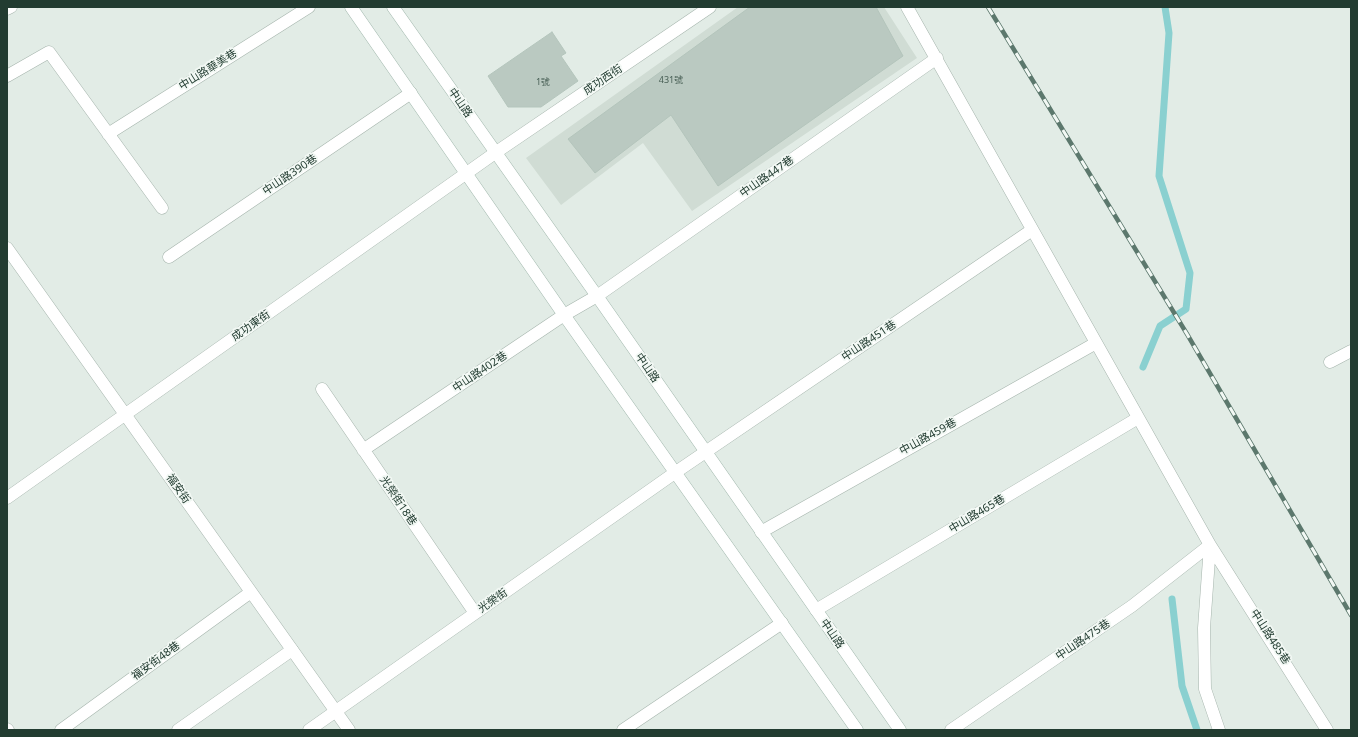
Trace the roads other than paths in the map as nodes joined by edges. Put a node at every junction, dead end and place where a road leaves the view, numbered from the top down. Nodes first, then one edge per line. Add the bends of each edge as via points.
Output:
1 (12, 7) edge
2 (309, 7) edge
3 (351, 7) edge
4 (393, 7) edge
5 (710, 7) edge
6 (907, 7) edge
7 (7, 9) edge
8 (937, 58) junction
9 (7, 76) edge
10 (411, 93) junction
11 (108, 134) junction
12 (495, 153) junction
13 (467, 172) junction
14 (162, 208) dead end
15 (1032, 230) junction
16 (7, 248) edge
17 (169, 257) dead end
18 (598, 296) junction
19 (564, 315) junction
20 (1096, 343) junction
21 (1351, 351) edge
22 (1330, 362) dead end
23 (322, 389) dead end
24 (125, 415) junction
25 (1138, 418) junction
26 (363, 450) junction
27 (705, 452) junction
28 (676, 472) junction
29 (7, 498) edge
30 (761, 532) junction
31 (1210, 545) junction
32 (251, 592) junction
33 (816, 610) junction
34 (475, 613) junction
35 (782, 623) junction
36 (292, 650) junction
37 (336, 712) junction
38 (61, 730) edge
39 (178, 730) edge
40 (309, 730) edge
41 (349, 730) edge
42 (623, 730) edge
43 (857, 730) edge
44 (900, 730) edge
45 (952, 730) edge
46 (1219, 730) edge
47 (1327, 730) edge

1 - 7 street
2 - 11 street, 中山路華美巷
3 - 10 street
4 - 12 street, 中山路
5 - 12 street, 成功西街
6 - 8 street, 中山路485巷
8 - 15 street, 中山路485巷
8 - 18 street, 中山路447巷
9 - 11 street via 49,52
10 - 13 street
10 - 17 street, 中山路390巷
11 - 14 street
12 - 13 street, 成功東街
12 - 18 street, 中山路
13 - 19 street
13 - 24 street, 成功東街
15 - 20 street, 中山路485巷
15 - 27 street, 中山路451巷
16 - 24 street, 福安街
18 - 19 street, 中山路402巷
18 - 27 street, 中山路
19 - 26 street, 中山路402巷
19 - 28 street
20 - 25 street, 中山路485巷
20 - 30 street, 中山路459巷
21 - 22 street
23 - 26 street, 光榮街18巷
24 - 29 street, 成功東街
24 - 32 street, 福安街
25 - 31 street, 中山路485巷
25 - 33 street, 中山路465巷
26 - 34 street, 光榮街18巷
27 - 28 street, 中山路451巷
27 - 30 street, 中山路
28 - 34 street, 光榮街
28 - 35 street
30 - 33 street, 中山路
31 - 45 street, 中山路475巷 via 1132,606
31 - 46 street via 1204,628 1205,689
31 - 47 street, 中山路485巷
32 - 36 street, 福安街
32 - 38 street, 福安街48巷
33 - 44 street, 中山路
34 - 37 street, 光榮街
35 - 42 street
35 - 43 street
36 - 37 street, 福安街
36 - 39 street
37 - 40 street, 光榮街
37 - 41 street, 福安街

